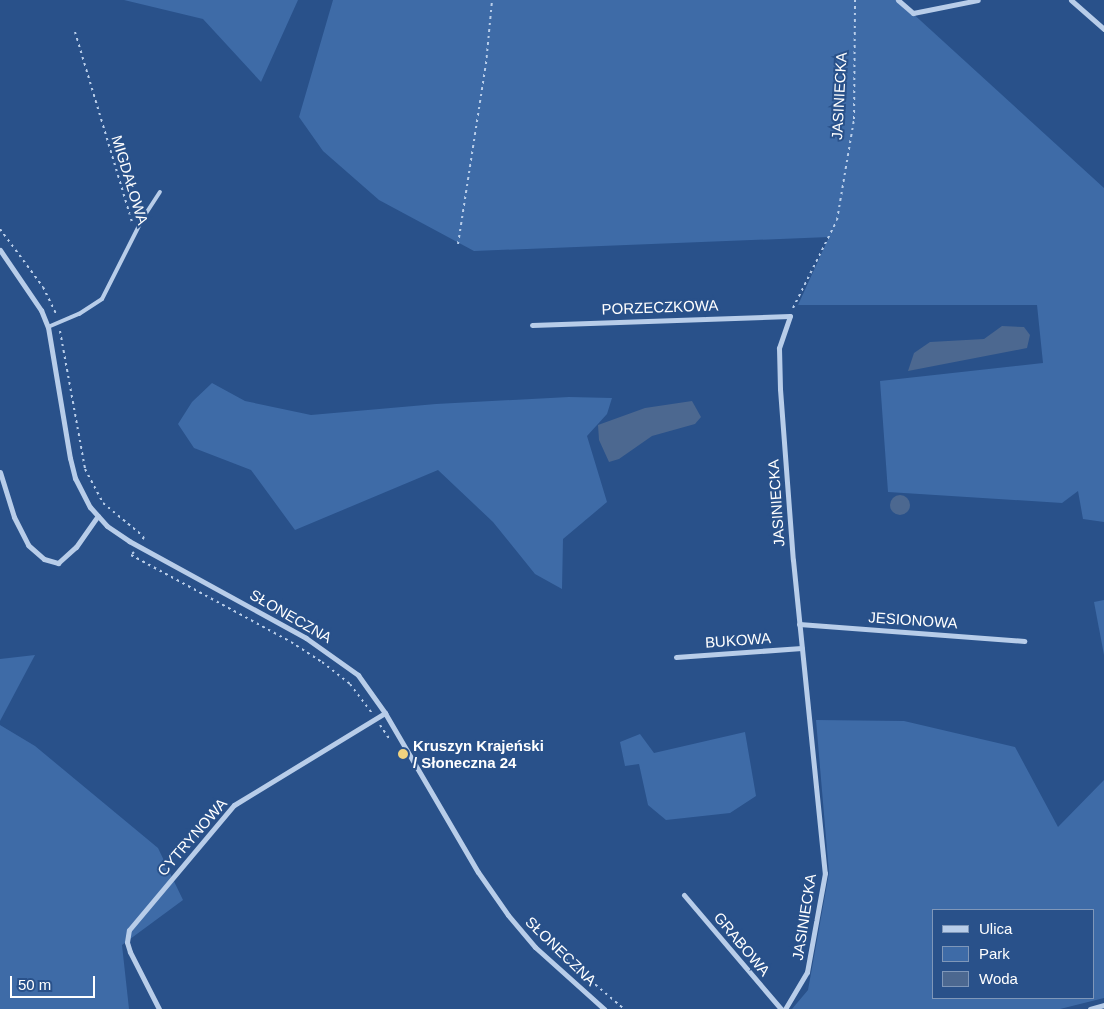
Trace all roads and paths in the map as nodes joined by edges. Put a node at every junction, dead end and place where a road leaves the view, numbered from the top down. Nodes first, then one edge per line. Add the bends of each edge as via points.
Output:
1 (492, 0) edge
2 (855, 0) edge
3 (898, 0) edge
4 (978, 0) edge
5 (1071, 0) edge
6 (1104, 29) edge
7 (75, 32) dead end
8 (160, 192) dead end
9 (0, 229) edge
10 (135, 234) junction
11 (458, 244) dead end
12 (0, 250) edge
13 (790, 316) junction
14 (59, 322) junction
15 (532, 325) dead end
16 (48, 327) junction
17 (0, 472) edge
18 (98, 516) junction
19 (138, 546) junction
20 (799, 624) junction
21 (1024, 641) dead end
22 (802, 648) junction
23 (676, 657) dead end
24 (385, 712) junction
25 (392, 742) dead end
26 (684, 895) dead end
27 (536, 934) dead end
28 (1104, 1005) edge
29 (159, 1009) edge
30 (604, 1009) edge
31 (624, 1009) edge
32 (781, 1009) edge
33 (785, 1009) edge
34 (1090, 1009) edge

1 - 11 path via 486,64
2 - 13 path, JASINIECKA via 854,119 837,220
3 - 4 street via 913,13
5 - 6 street
7 - 10 path, MIGDAŁOWA
8 - 10 lane
9 - 14 path via 43,287
10 - 14 lane, MIGDAŁOWA via 102,299
12 - 16 street, SŁONECZNA via 37,303
13 - 15 street, PORZECZKOWA
13 - 20 street, JASINIECKA via 779,348 780,389
14 - 16 lane, MIGDAŁOWA
14 - 19 path via 85,468 103,503 144,537
16 - 18 street, SŁONECZNA via 70,458 84,496
17 - 18 street via 21,531 28,544 44,558 58,563 76,547
18 - 19 street, SŁONECZNA
19 - 24 street, SŁONECZNA via 328,651 358,675
19 - 25 path via 131,555 291,642 350,684
20 - 21 street, JESIONOWA
20 - 22 street, JASINIECKA
22 - 23 street, BUKOWA
22 - 33 street, JASINIECKA via 825,873 807,972
24 - 29 street, CYTRYNOWA via 234,806 129,930 127,942 130,952
24 - 30 street, SŁONECZNA via 478,872 508,916 535,948
26 - 32 street, GRABOWA
27 - 31 path
28 - 34 street

